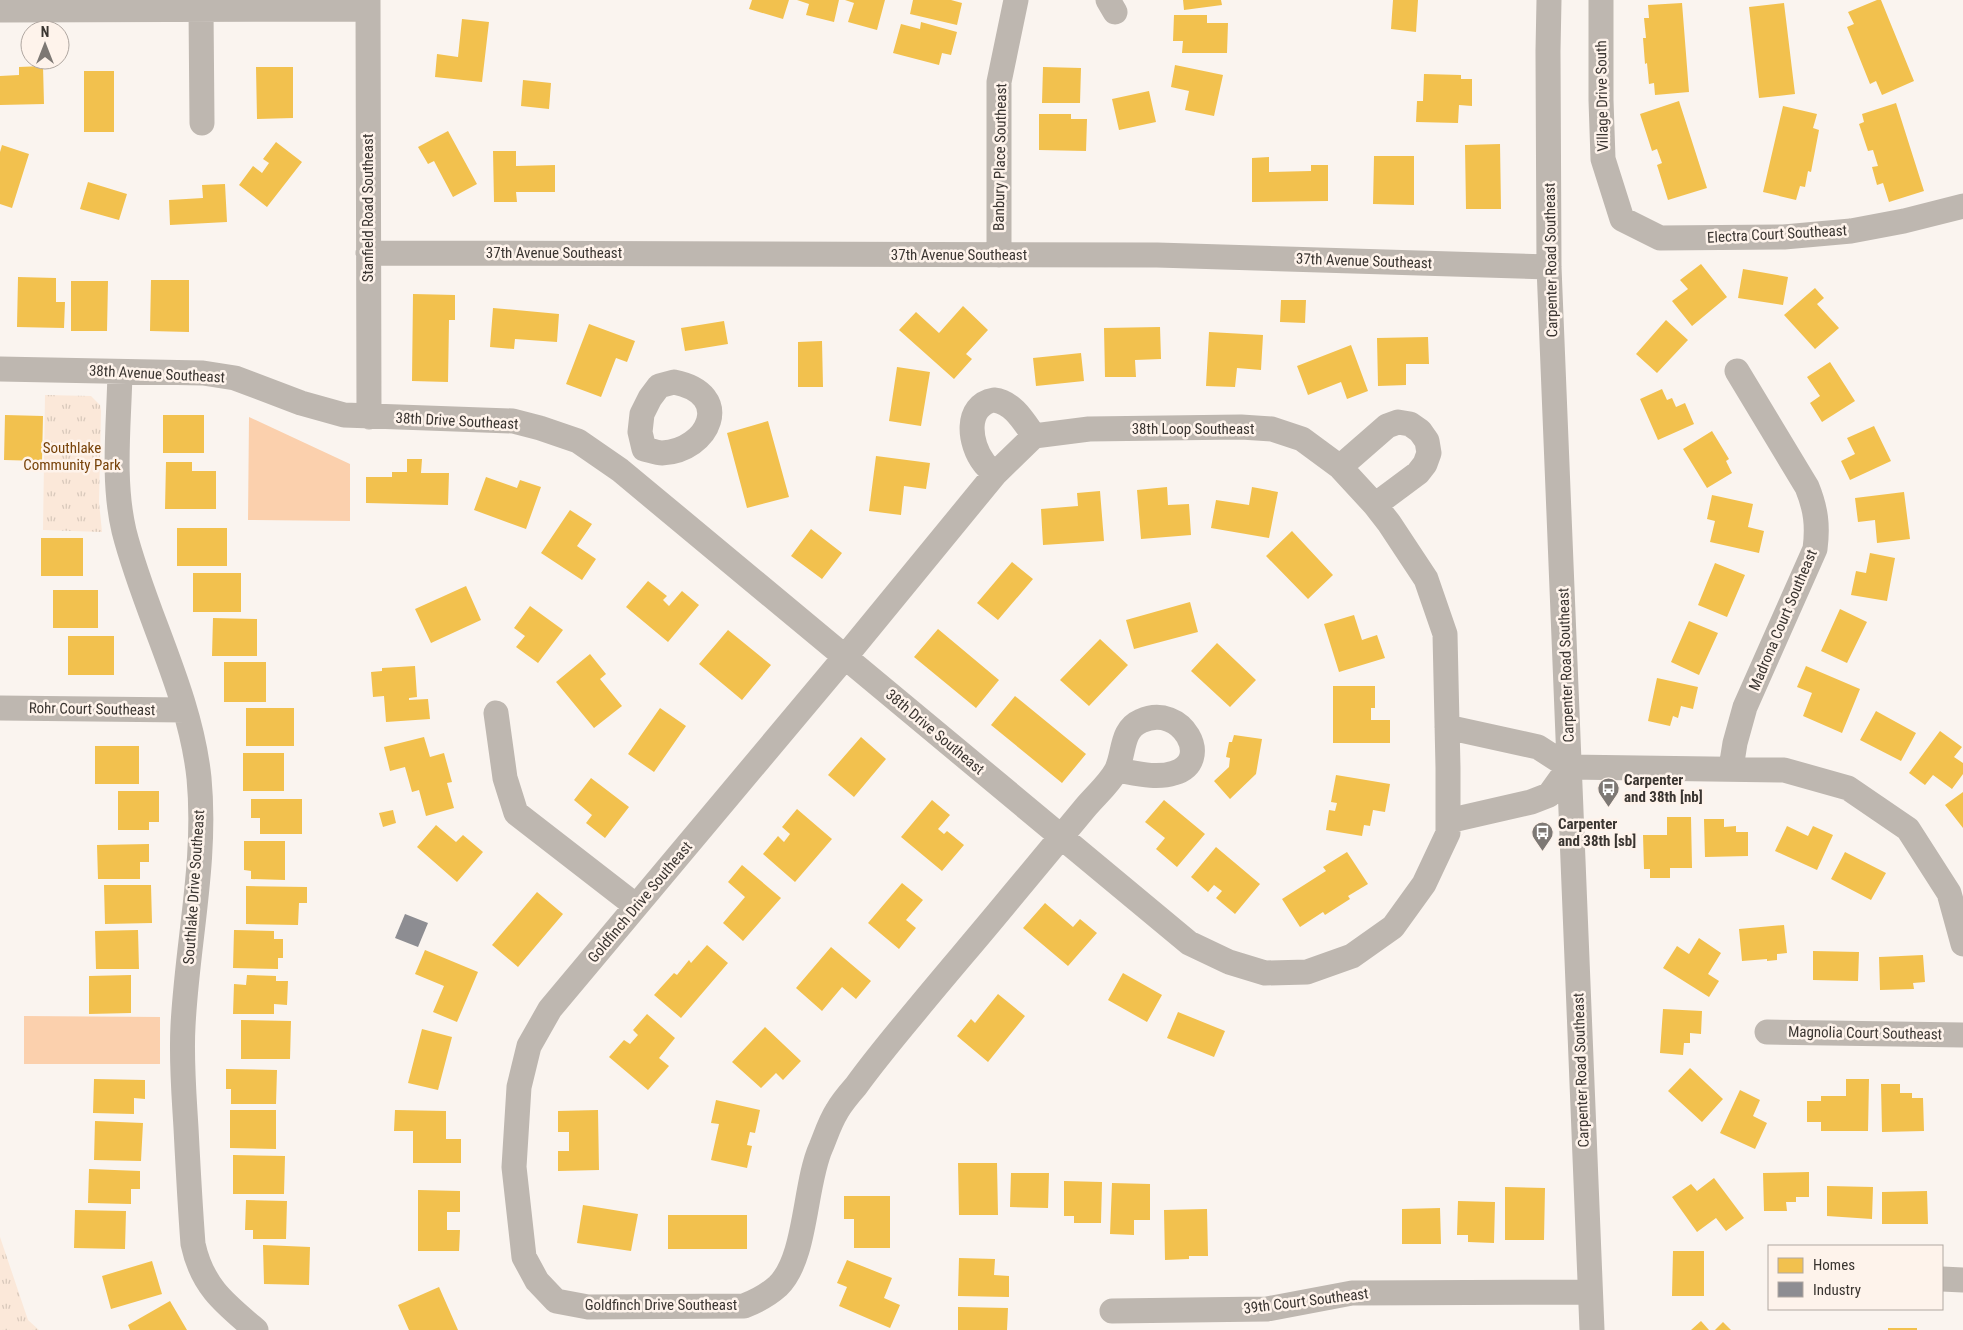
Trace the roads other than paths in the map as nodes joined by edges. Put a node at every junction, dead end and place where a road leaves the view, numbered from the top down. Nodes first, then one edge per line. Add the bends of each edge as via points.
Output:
1 (1016, 0) edge
2 (1549, 0) edge
3 (1601, 0) edge
4 (368, 4) edge
5 (201, 9) junction
6 (0, 10) edge
7 (202, 123) dead end
8 (1963, 206) edge
9 (1622, 219) joint
10 (368, 253) junction
11 (999, 255) junction
12 (1549, 267) junction
13 (0, 369) edge
14 (1737, 371) dead end
15 (120, 372) junction
16 (369, 417) junction
17 (1034, 436) junction
18 (644, 449) dead end
19 (1340, 467) junction
20 (620, 470) junction
21 (995, 474) junction
22 (1375, 505) junction
23 (845, 657) junction
24 (0, 708) edge
25 (185, 710) junction
26 (496, 713) dead end
27 (1447, 727) junction
28 (1569, 767) junction
29 (1731, 768) junction
30 (1116, 770) dead end
31 (1448, 821) junction
32 (1061, 837) junction
33 (636, 906) junction
34 (1963, 944) edge
35 (1767, 1032) dead end
36 (1963, 1035) edge
37 (1943, 1279) edge
38 (1963, 1280) edge
39 (1590, 1292) junction
40 (1112, 1311) dead end
41 (256, 1330) edge
42 (1592, 1330) edge

1 - 11 street, Banbury Place Southeast via 1000,82
2 - 12 street, Carpenter Road Southeast
3 - 9 street, Village Drive South via 1603,158
4 - 5 street
4 - 10 street, Stanfield Road Southeast
5 - 6 street
5 - 7 street
8 - 9 street, Electra Court Southeast via 1851,231 1784,237 1660,238
10 - 11 street, 37th Avenue Southeast
10 - 16 street, Stanfield Road Southeast
11 - 12 street, 37th Avenue Southeast via 1157,255
12 - 28 street, Carpenter Road Southeast
13 - 15 street, 38th Avenue Southeast
14 - 29 street, Madrona Court Southeast via 1807,487 1815,507 1818,528 1815,549 1745,707
15 - 16 street, 38th Avenue Southeast via 219,375 322,410
15 - 25 street, Southlake Drive Southeast via 118,476 121,513 129,547
16 - 20 street, 38th Drive Southeast via 513,421 578,442
17 - 19 street, 38th Loop Southeast via 1089,429 1272,429 1302,439
17 - 21 street
17 - 21 street via 1007,404 994,400 981,405 972,420 972,433 983,462
18 - 20 street
19 - 22 street, 38th Loop Southeast
19 - 22 street via 1387,426 1398,422 1410,424 1420,431 1427,441 1425,464 1418,473
20 - 23 street, 38th Drive Southeast
21 - 23 street
22 - 27 street, 38th Loop Southeast via 1426,579 1445,634
23 - 32 street, 38th Drive Southeast
23 - 33 street, Goldfinch Drive Southeast
24 - 25 street, Rohr Court Southeast
25 - 41 street, Southlake Drive Southeast via 196,754 201,806 183,1026 192,1244 210,1287
26 - 33 street via 505,778 516,813
27 - 28 street via 1538,747
27 - 31 street, 38th Drive Southeast
28 - 29 street
28 - 31 street via 1549,795
28 - 39 street, Carpenter Road Southeast
29 - 34 street via 1784,770 1848,788 1908,829 1950,893
30 - 32 street, Goldfinch Drive Southeast
31 - 32 street, 38th Drive Southeast via 1448,833 1424,884 1393,927 1352,956 1307,972 1265,973 1229,962 1189,943
32 - 33 street, Goldfinch Drive Southeast via 837,1110 816,1158 792,1266 780,1284 763,1298 744,1306 588,1307 556,1301 537,1281 524,1257 514,1167 519,1087 529,1046 550,1009
35 - 36 street, Magnolia Court Southeast
37 - 38 street
39 - 40 street, 39th Court Southeast via 1352,1293 1267,1309
39 - 42 street, Carpenter Road Southeast

